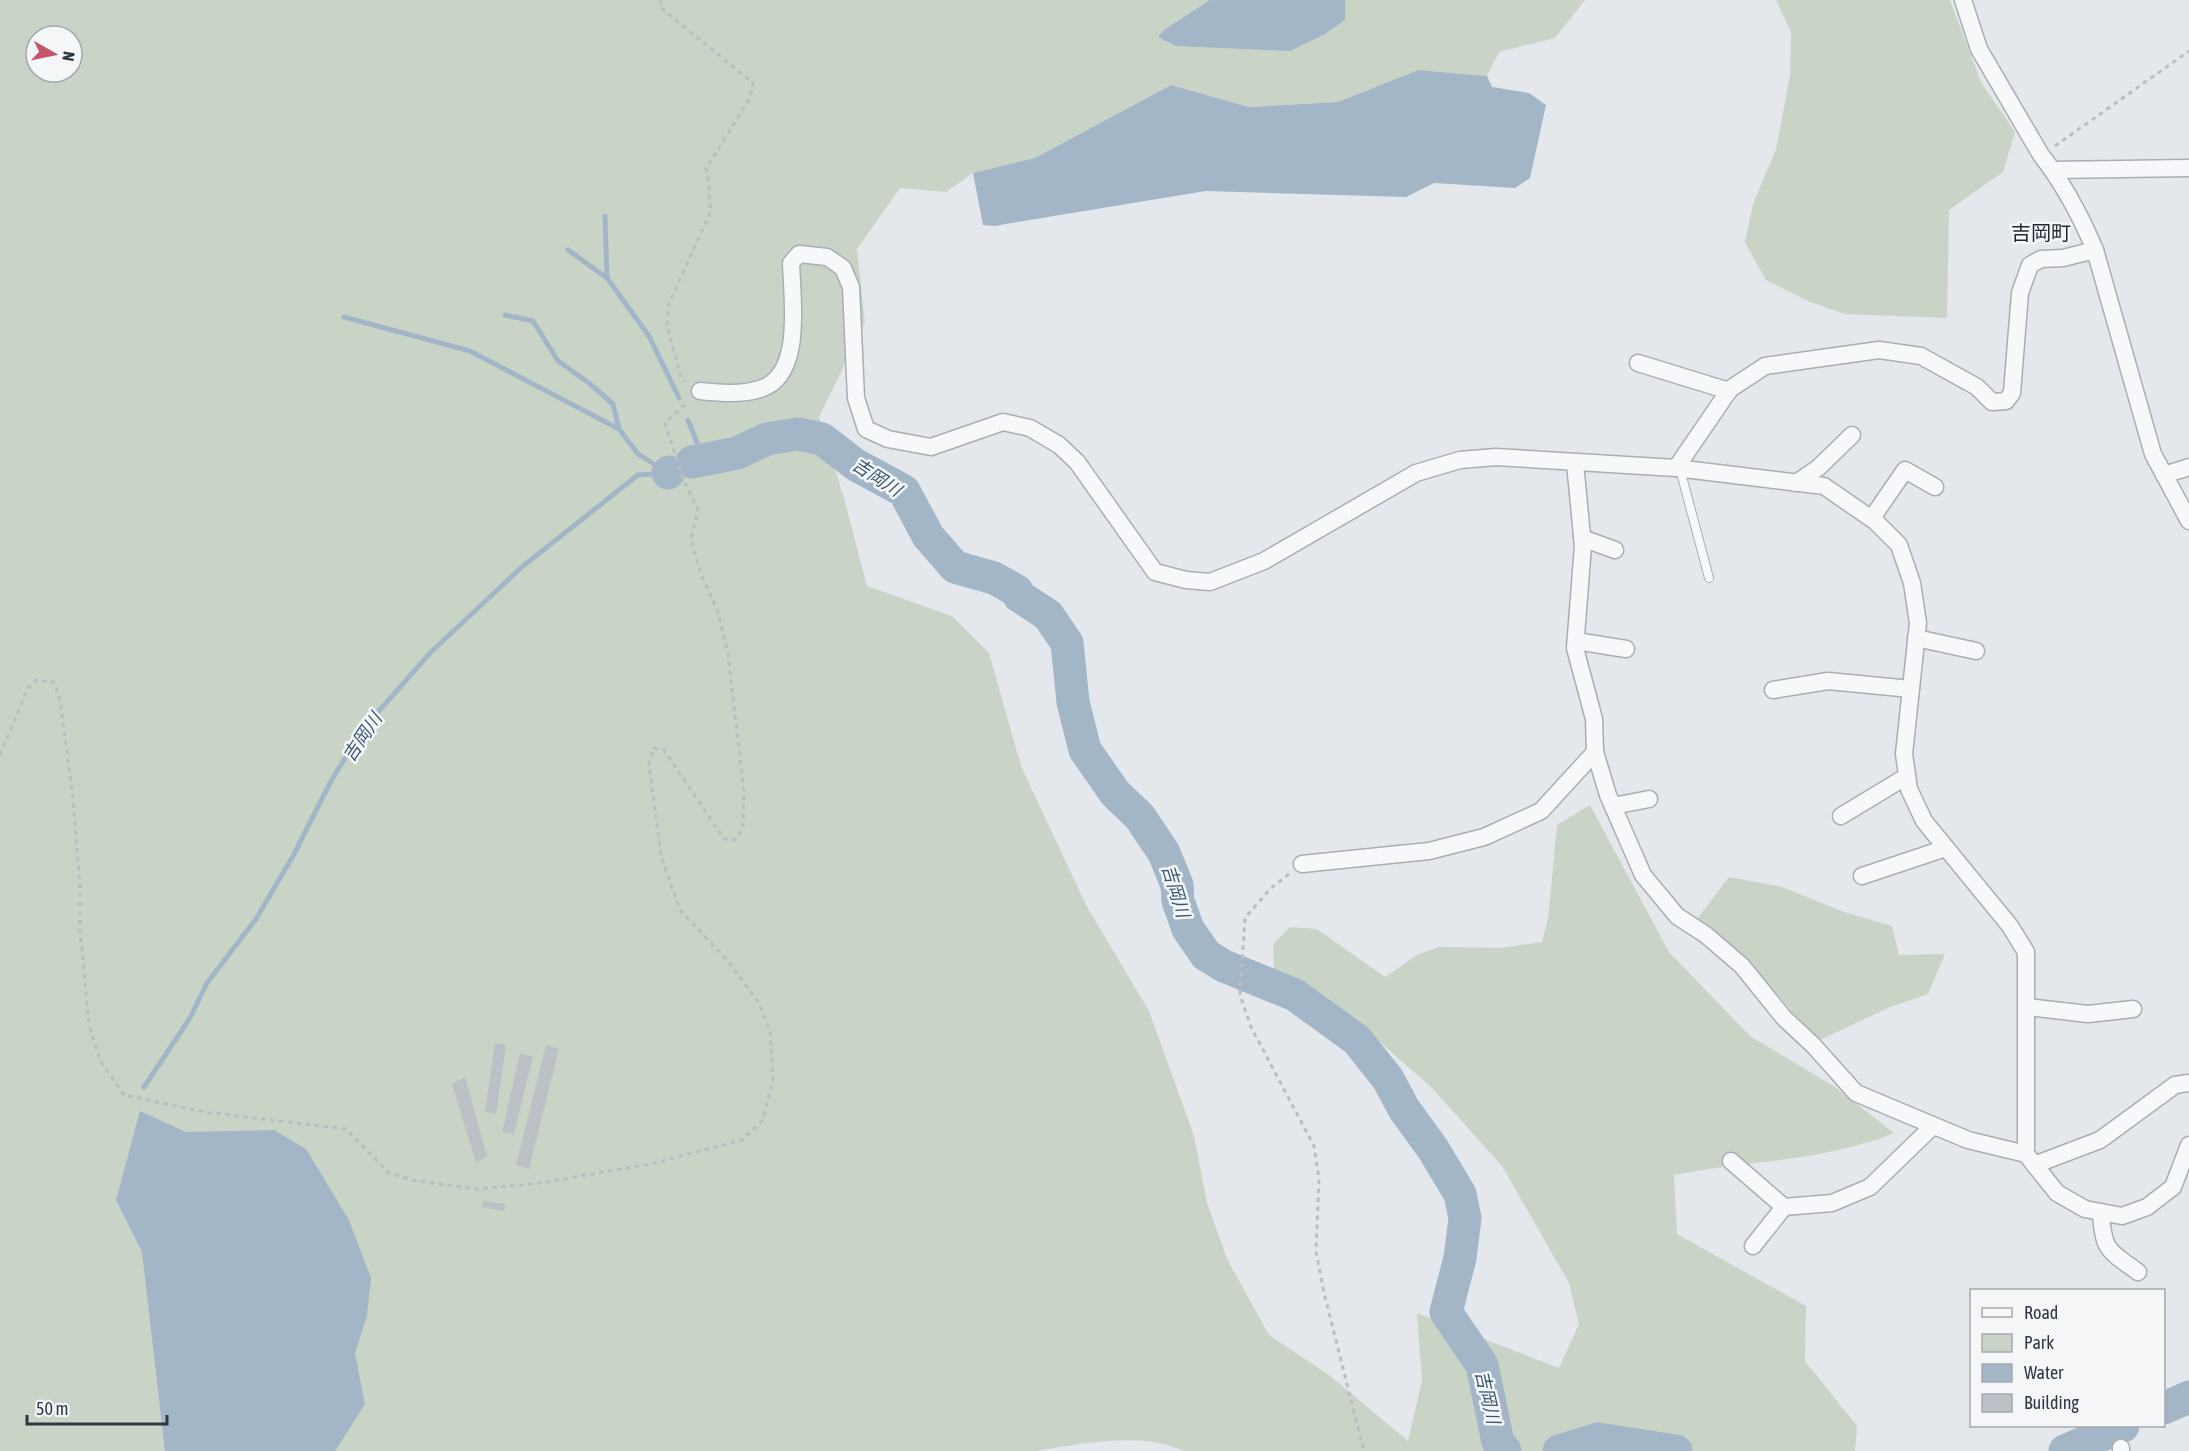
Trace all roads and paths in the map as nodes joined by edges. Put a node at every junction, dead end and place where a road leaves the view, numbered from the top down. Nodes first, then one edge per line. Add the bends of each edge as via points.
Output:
1 (661, 0) edge
2 (1963, 0) edge
3 (2189, 51) edge
4 (2041, 155) junction
5 (2189, 168) edge
6 (2054, 170) junction
7 (2095, 250) junction
8 (1638, 363) dead end
9 (700, 391) junction
10 (1729, 391) junction
11 (1852, 435) dead end
12 (1575, 463) junction
13 (2189, 467) edge
14 (1678, 469) junction
15 (2164, 475) junction
16 (1796, 483) junction
17 (1935, 487) dead end
18 (1872, 518) junction
19 (2189, 521) edge
20 (1582, 538) junction
21 (1615, 550) dead end
22 (1709, 578) dead end
23 (1916, 638) junction
24 (1576, 641) junction
25 (1626, 649) dead end
26 (1976, 651) dead end
27 (1911, 689) junction
28 (1773, 690) dead end
29 (1595, 752) junction
30 (0, 755) edge
31 (1907, 776) junction
32 (1649, 799) dead end
33 (1613, 806) junction
34 (1842, 816) dead end
35 (1946, 848) junction
36 (1302, 864) joint
37 (1862, 876) dead end
38 (2028, 1007) junction
39 (2133, 1009) dead end
40 (2189, 1083) edge
41 (1933, 1126) junction
42 (2189, 1145) edge
43 (2030, 1160) junction
44 (1731, 1161) dead end
45 (1784, 1207) junction
46 (2101, 1212) junction
47 (1753, 1246) dead end
48 (2138, 1272) dead end
49 (1364, 1451) edge

1 - 9 path via 660,6 753,83 750,98 706,169 711,210 669,303 668,325 681,378
2 - 4 street via 1979,49
3 - 4 path
4 - 6 street
5 - 6 street
6 - 7 street
7 - 10 street via 2041,259 2030,265 2020,293 2013,393 2006,401 1992,402 1977,387 1921,356 1879,350 1765,366
7 - 15 street via 2152,454
8 - 10 street
9 - 12 street via 731,393 761,389 776,381 792,354 791,263 799,254 827,256 843,268 851,287 856,398 866,429 931,447 1002,422 1030,428 1059,445 1077,462 1155,572 1210,582 1264,561 1416,473 1460,460 1496,457
9 - 30 path via 665,423 698,510 691,539 728,652 744,794 743,828 735,840 724,839 664,750 654,748 649,764 661,856 680,910 759,1003 770,1031 773,1079 763,1120 742,1140 650,1164 540,1183 477,1189 416,1181 389,1173 346,1129 204,1112 124,1095 101,1062 90,1025 72,789 54,682 36,681 28,688
10 - 14 street
11 - 16 street
12 - 14 street
12 - 20 street
13 - 15 street
14 - 16 street
14 - 22 lane
15 - 19 street
16 - 18 street via 1824,486
17 - 18 street via 1905,470
18 - 23 street via 1899,545 1912,583 1918,623
20 - 21 street
20 - 24 street
23 - 26 street
23 - 27 street
24 - 25 street
24 - 29 street via 1594,719
27 - 28 street via 1828,681
27 - 31 street via 1904,754
29 - 33 street
29 - 36 street via 1541,811 1484,837 1429,851
31 - 34 street
31 - 35 street via 1924,821
32 - 33 street
33 - 41 street via 1643,875 1677,916 1742,966 1784,1018 1856,1093
35 - 37 street
35 - 38 street via 2010,926 2026,952
36 - 49 path via 1270,889 1245,918 1240,995 1251,1027 1314,1146 1319,1179 1316,1251
38 - 39 street via 2088,1014
38 - 43 street
40 - 43 street via 2175,1085 2100,1140
41 - 43 street
41 - 45 street via 1870,1187 1832,1203
42 - 46 street via 2173,1187 2147,1207 2122,1216
43 - 46 street via 2057,1193 2085,1209
44 - 45 street
45 - 47 street
46 - 48 street via 2102,1240

